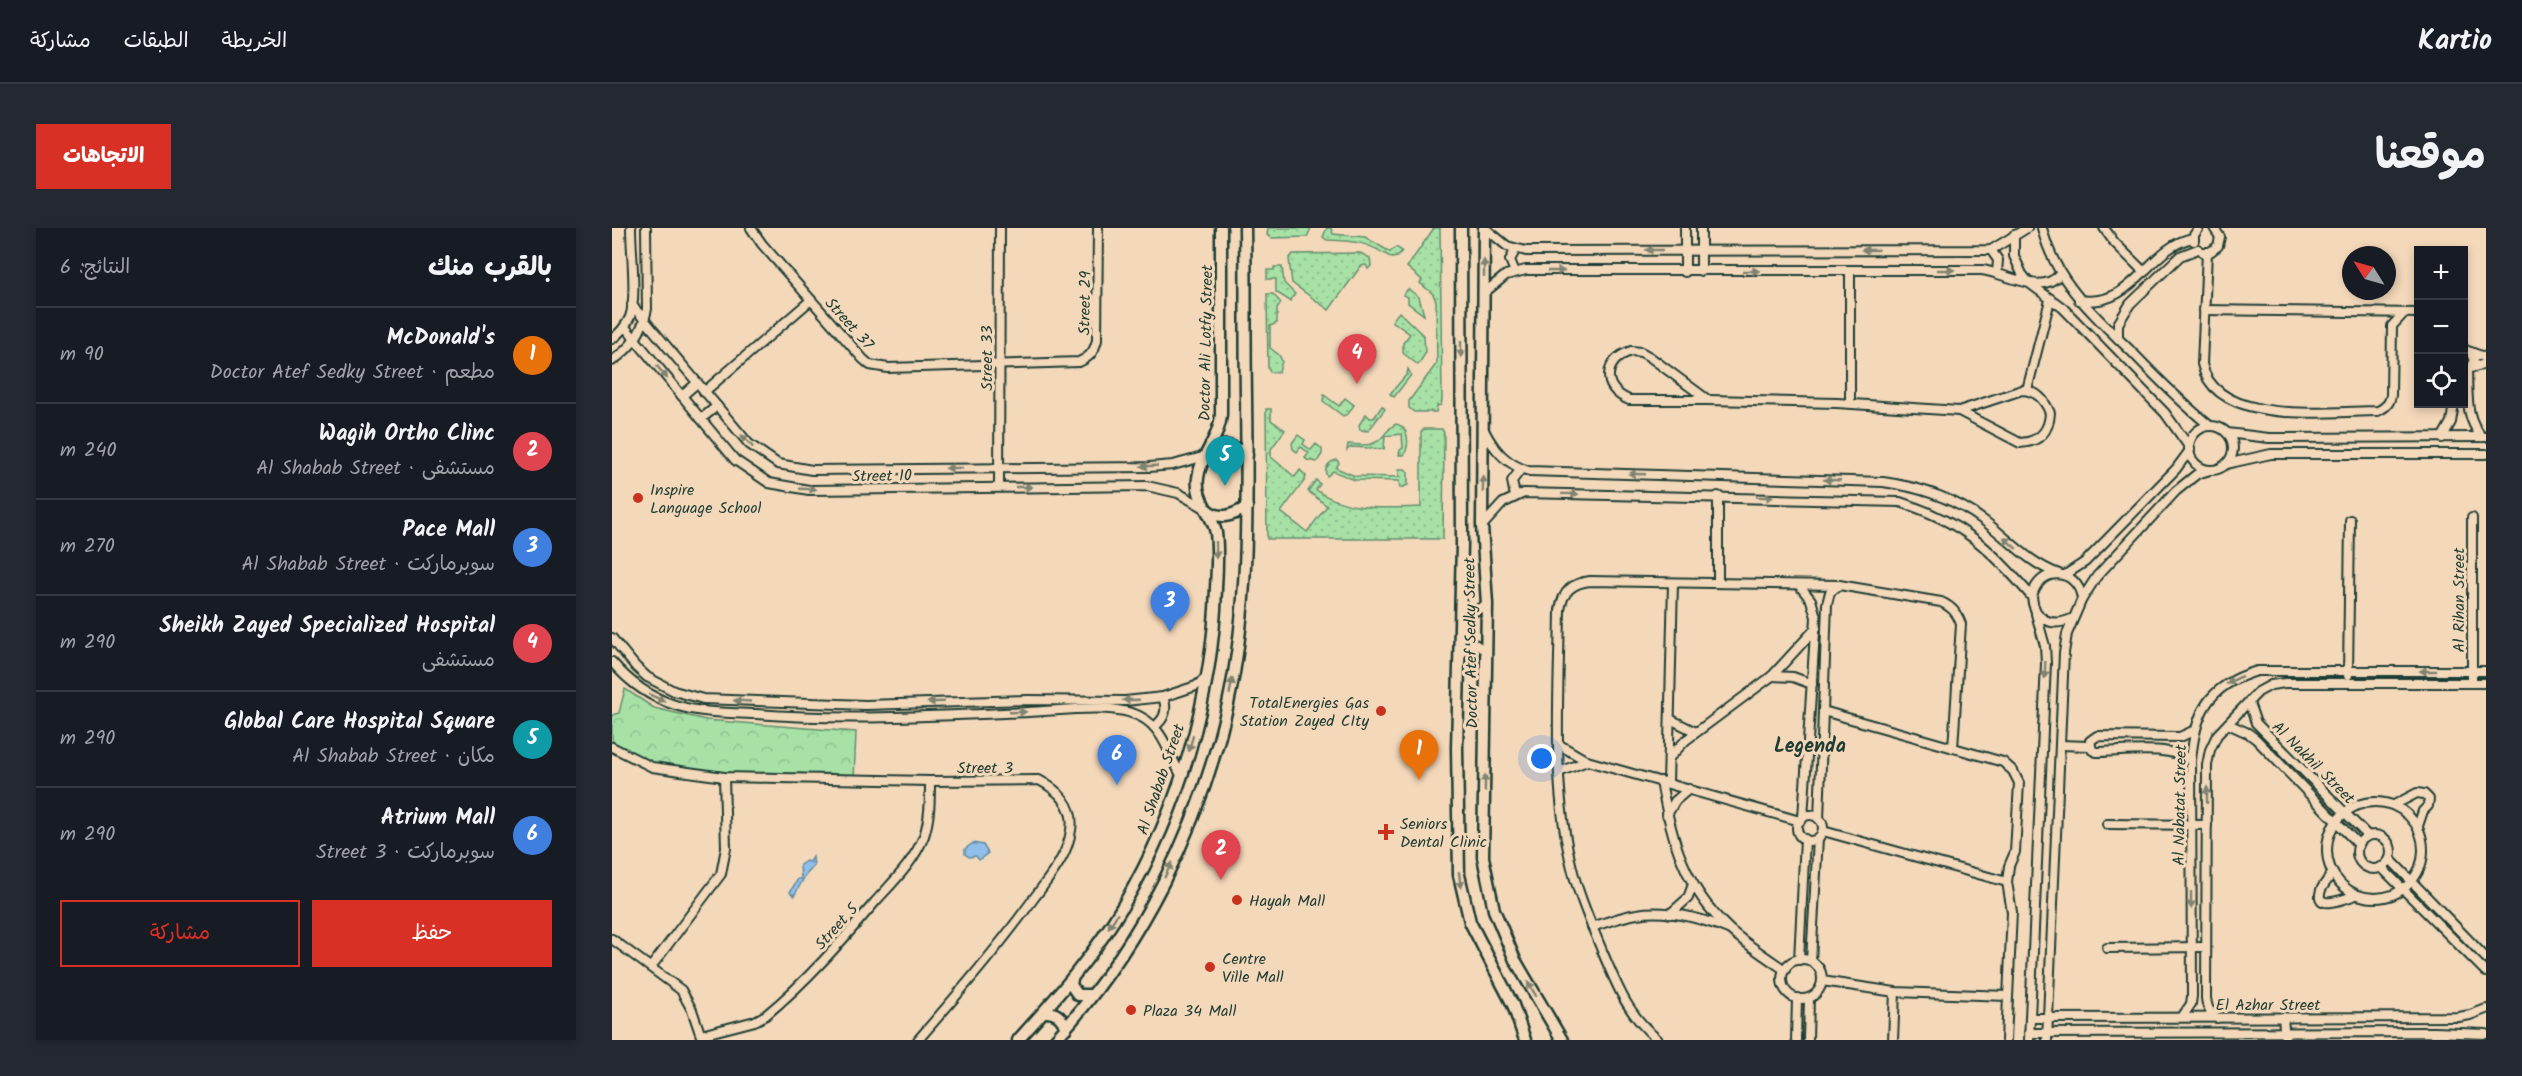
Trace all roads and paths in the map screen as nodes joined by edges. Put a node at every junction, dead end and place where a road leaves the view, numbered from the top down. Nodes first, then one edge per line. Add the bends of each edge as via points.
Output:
1 (631, 228) edge
2 (646, 228) edge
3 (751, 228) edge
4 (1000, 228) edge
5 (1098, 228) edge
6 (1221, 228) edge
7 (1245, 228) edge
8 (1461, 228) edge
9 (1485, 228) edge
10 (1685, 228) edge
11 (1701, 228) edge
12 (2015, 228) edge
13 (2027, 228) edge
14 (2104, 228) edge
15 (2199, 228) edge
16 (2214, 228) edge
17 (2040, 229) edge
18 (2013, 237) junction
19 (2193, 238) junction
20 (1516, 249) junction
21 (2198, 249) junction
22 (1685, 250) junction
23 (1701, 250) junction
24 (1991, 250) junction
25 (2207, 252) junction
26 (1850, 270) junction
27 (1701, 271) junction
28 (1515, 272) junction
29 (1685, 272) junction
30 (2144, 272) junction
31 (1997, 273) junction
32 (2060, 274) junction
33 (2029, 283) junction
34 (2132, 284) junction
35 (1484, 293) junction
36 (2142, 293) junction
37 (811, 300) junction
38 (2050, 300) junction
39 (2079, 300) junction
40 (632, 305) junction
41 (2204, 310) junction
42 (2379, 313) junction
43 (2404, 313) junction
44 (2414, 313) edge
45 (645, 321) junction
46 (2392, 326) junction
47 (625, 327) junction
48 (2118, 338) junction
49 (612, 339) edge
50 (636, 340) junction
51 (2468, 350) edge
52 (2468, 352) edge
53 (2486, 358) edge
54 (612, 361) edge
55 (2486, 364) edge
56 (999, 366) junction
57 (2468, 369) edge
58 (2468, 370) edge
59 (697, 382) junction
60 (2027, 390) junction
61 (704, 392) junction
62 (682, 396) junction
63 (1708, 400) junction
64 (1850, 403) junction
65 (717, 406) junction
66 (2453, 408) edge
67 (2468, 408) edge
68 (1959, 411) junction
69 (701, 419) junction
70 (2210, 426) junction
71 (1484, 429) junction
72 (2227, 433) junction
73 (2484, 437) edge
74 (2442, 438) junction
75 (2190, 449) junction
76 (2486, 454) edge
77 (1246, 455) junction
78 (1206, 456) junction
79 (2226, 464) junction
80 (999, 468) junction
81 (1521, 469) junction
82 (2210, 470) junction
83 (999, 487) junction
84 (1515, 496) junction
85 (1718, 496) junction
86 (1247, 507) junction
87 (1206, 509) junction
88 (2472, 518) dead end
89 (2350, 520) dead end
90 (1482, 526) junction
91 (2062, 574) junction
92 (1672, 583) junction
93 (1718, 584) junction
94 (1799, 585) junction
95 (1839, 585) junction
96 (2032, 597) junction
97 (2082, 599) junction
98 (1487, 604) junction
99 (1460, 612) junction
100 (2036, 612) junction
101 (1816, 616) junction
102 (1826, 617) junction
103 (2073, 618) junction
104 (1816, 628) junction
105 (612, 638) edge
106 (1486, 651) junction
107 (1461, 655) junction
108 (612, 662) edge
109 (2348, 671) junction
110 (2472, 671) junction
111 (2486, 671) edge
112 (1772, 676) junction
113 (1206, 678) junction
114 (2348, 683) junction
115 (2472, 683) junction
116 (1812, 684) junction
117 (2486, 684) edge
118 (1162, 698) junction
119 (1096, 700) junction
120 (2249, 703) junction
121 (866, 705) junction
122 (1095, 710) junction
123 (1823, 711) junction
124 (866, 717) junction
125 (1670, 719) junction
126 (2228, 724) junction
127 (1154, 727) junction
128 (2193, 731) junction
129 (1696, 732) junction
130 (1558, 744) junction
131 (2060, 745) junction
132 (2089, 746) junction
133 (612, 747) edge
134 (1953, 748) junction
135 (1669, 758) junction
136 (1587, 761) junction
137 (2190, 761) junction
138 (1559, 772) junction
139 (1181, 776) junction
140 (724, 777) junction
141 (930, 781) junction
142 (1665, 782) junction
143 (1689, 789) junction
144 (2394, 805) junction
145 (2345, 812) junction
146 (1667, 817) junction
147 (1801, 819) junction
148 (1819, 819) junction
149 (2336, 822) junction
150 (2108, 824) dead end
151 (2191, 825) junction
152 (2207, 825) junction
153 (2418, 826) junction
154 (1820, 834) junction
155 (2368, 836) junction
156 (1806, 839) junction
157 (2359, 845) junction
158 (2390, 859) junction
159 (2381, 867) junction
160 (2332, 873) junction
161 (2007, 882) junction
162 (2412, 882) junction
163 (1693, 884) junction
164 (2404, 890) junction
165 (2356, 895) junction
166 (1670, 914) junction
167 (1592, 927) junction
168 (1730, 929) junction
169 (612, 939) edge
170 (2206, 946) junction
171 (2192, 947) junction
172 (2107, 948) dead end
173 (2486, 958) edge
174 (1799, 960) junction
175 (1811, 961) junction
176 (651, 967) junction
177 (1785, 970) junction
178 (2486, 972) edge
179 (1072, 979) junction
180 (1822, 981) junction
181 (1895, 992) junction
182 (1092, 995) junction
183 (2008, 996) junction
184 (1797, 998) junction
185 (1809, 998) junction
186 (2486, 1009) edge
187 (1044, 1012) junction
188 (2182, 1017) junction
189 (2283, 1017) junction
190 (2382, 1017) junction
191 (2030, 1018) junction
192 (2048, 1018) junction
193 (2153, 1018) junction
194 (2217, 1018) junction
195 (1066, 1028) junction
196 (2153, 1033) junction
197 (2486, 1034) edge
198 (2029, 1036) edge
199 (2047, 1036) edge
200 (2104, 1036) edge
201 (2200, 1036) edge
202 (2284, 1036) edge
203 (2435, 1036) edge
204 (2383, 1037) edge
205 (702, 1038) edge
206 (918, 1040) edge
207 (1018, 1040) edge
208 (1055, 1040) edge
209 (1525, 1040) edge
210 (1562, 1040) edge
211 (1658, 1040) edge
212 (1796, 1040) edge
213 (1808, 1040) edge
214 (1893, 1040) edge
215 (2006, 1040) edge

1 - 40 street
2 - 45 street
3 - 37 street, Street 37
4 - 56 street, Street 33
5 - 56 street, Street 29 via 1095,350 1079,362
6 - 78 street, Doctor Ali Lotfy Street via 1221,415 1219,430
7 - 77 street
8 -> 99 street, Doctor Atef Sedky Street
9 - 20 street via 1498,241
35 -> 9 street, Doctor Atef Sedky Street
10 - 22 street
11 - 23 street
12 - 18 street
13 - 18 street
14 - 30 street
15 - 19 street
16 - 25 street via 2219,243
17 - 32 street
18 - 24 street
18 - 33 street via 2017,266
19 - 21 street
19 - 30 street via 2174,245
22 -> 20 street
20 - 28 street via 1510,260
21 - 25 street
21 - 36 street via 2180,256
22 - 23 street
22 - 29 street
24 -> 23 street
23 - 27 street
24 - 31 street via 1998,260
25 - 41 street
27 -> 26 street
26 -> 31 street
26 - 64 street
27 - 29 street
28 -> 29 street
28 - 35 street
30 - 34 street
31 - 33 street
32 - 33 street via 2049,283
32 - 39 street
33 - 38 street
34 - 36 street
34 - 39 street via 2104,300
35 - 71 street, Doctor Atef Sedky Street
36 - 48 street via 2121,316
37 - 56 street, Street 37 via 870,365
37 - 61 street
38 - 60 street
38 - 75 street via 2165,413
39 - 48 street
40 - 45 street, Street 10
40 - 47 street
41 - 42 street
41 - 46 street via 2202,364 2211,386 2227,399 2273,411 2384,408 2391,395
42 - 43 street
42 - 46 street
43 - 44 street
43 - 46 street
45 - 50 street
45 - 59 street, Street 10
47 - 49 street
47 - 50 street, Street 10
48 - 70 street
50 - 54 street
50 -> 62 street, Street 10
51 - 53 street
52 - 57 street via 2474,360
55 - 58 street
56 - 80 street, Street 33
59 - 61 street, Street 10
59 - 62 street
60 - 68 street
60 - 68 street via 2041,397 2050,413 2046,432 2030,442 2020,443
61 - 65 street, Street 10
62 - 69 street, Street 10
63 - 63 street via 1629,400 1613,389 1610,369 1622,354 1641,352
63 - 64 street
64 - 68 street
65 - 69 street
80 -> 65 street, Street 10 via 795,468 762,456
66 - 74 street
67 - 73 street via 2474,428
69 -> 83 street, Street 10 via 751,473 789,488
70 - 72 street
70 - 75 street via 2196,433
71 - 81 street via 1498,454
90 -> 71 street, Doctor Atef Sedky Street
72 - 74 street via 2269,438
72 - 79 street via 2233,449
73 - 74 street
75 - 82 street via 2196,464
75 - 91 street via 2176,469 2085,562
76 - 79 street via 2271,454
77 - 78 street via 1229,445
77 - 86 street
78 -> 80 street, Street 10 via 1173,465
78 - 87 street, Al Shabab Street via 1197,488
79 - 82 street
80 - 83 street, Street 33
81 - 84 street via 1512,480
91 -> 81 street via 2030,560 1971,512 1929,492 1899,484
82 - 97 street via 2191,478 2176,491 2097,576
83 -> 87 street, Street 10 via 1147,486 1178,493
84 -> 85 street
84 - 90 street via 1503,502
85 - 93 street
85 -> 96 street via 1900,502 1964,530 2004,564
86 - 87 street via 1228,516
182 -> 86 street via 1152,904 1207,780 1236,660
87 -> 113 street, Al Shabab Street via 1216,535
88 - 110 street, Al Rihan Street
89 - 109 street
90 - 98 street, Doctor Atef Sedky Street
91 - 96 street via 2041,580
91 - 97 street via 2076,582
92 - 93 street
92 - 125 street
92 - 130 street via 1590,581 1568,588 1560,610
93 - 94 street
94 - 95 street
94 - 101 street via 1811,600
95 - 102 street via 1827,598
95 - 134 street via 1941,602 1958,614 1961,635
96 - 100 street
97 - 103 street
98 - 99 street via 1472,613
98 - 106 street, Doctor Atef Sedky Street
99 - 107 street, Doctor Atef Sedky Street
100 - 103 street via 2053,623
100 -> 191 street via 2046,663
101 - 102 street
101 - 104 street
102 - 123 street
103 - 131 street via 2064,653
104 - 112 street
104 - 116 street
121 -> 105 street via 688,696 647,676
106 - 107 street via 1475,644 1466,647
210 -> 106 street, Doctor Atef Sedky Street via 1515,960 1494,910 1488,884 1483,857
107 -> 209 street, Doctor Atef Sedky Street via 1457,748 1459,875 1470,922 1514,1005
108 -> 124 street via 647,693 690,709
110 -> 109 street, Al Nabatat Street
109 - 114 street
109 -> 128 street, Al Nabatat Street via 2257,671 2239,676 2210,698
110 - 111 street, Al Nabatat Street
110 - 115 street, Al Rihan Street
112 - 116 street via 1793,677
112 - 129 street
113 - 118 street via 1196,686
113 -> 139 street, Al Shabab Street
114 - 115 street, Al Nabatat Street
114 - 120 street, Al Nabatat Street via 2271,685
115 - 117 street, Al Nabatat Street
116 - 147 street
118 -> 119 street
118 - 127 street via 1166,710
119 -> 121 street
119 - 122 street
120 - 126 street, Al Nabatat Street
120 - 145 street, Al Nakhil Street via 2256,723
121 - 124 street
124 -> 122 street
122 - 127 street via 1124,710
123 - 134 street
123 - 148 street
125 - 129 street
125 - 135 street
126 - 149 street, Al Nakhil Street via 2248,732
152 -> 126 street, Al Nabatat Street via 2210,750
127 - 139 street
128 - 132 street via 2180,737 2097,736
128 - 137 street, Al Nabatat Street
129 - 135 street
130 - 136 street
130 - 138 street
131 - 132 street
131 - 192 street
132 - 137 street via 2096,752 2171,751
133 - 140 street, Street 3 via 652,767
134 - 161 street via 2003,762 2019,783 2015,852
135 - 142 street
136 - 138 street
136 - 142 street
137 - 151 street, Al Nabatat Street
138 - 167 street via 1568,851
139 -> 179 street, Al Shabab Street via 1145,864 1124,903
140 - 141 street, Street 3
140 - 176 street via 726,848 721,874
141 - 205 street, Street 5 via 929,818 917,850 859,921 766,1015
141 - 206 street, Street 3 via 1039,780 1063,798 1072,828 1058,864 1013,927
142 - 143 street
142 - 146 street
143 - 146 street via 1675,801
143 - 147 street
144 - 145 street via 2368,802
144 - 153 street
144 - 153 street via 2417,793 2424,794 2429,799 2428,806
145 - 149 street
145 - 155 street, Al Nakhil Street
146 - 163 street via 1677,853
147 - 148 street via 1811,815
147 - 156 street via 1798,830
148 - 154 street
149 - 157 street, Al Nakhil Street
149 - 160 street via 2327,847
150 - 151 street
151 - 152 street
151 -> 171 street, Al Nabatat Street
152 - 170 street, Al Nabatat Street
153 - 162 street via 2424,855
154 - 156 street
154 - 161 street
154 - 175 street
155 - 157 street
155 - 158 street via 2384,837 2389,843
156 - 174 street
157 - 159 street via 2360,861 2366,867
158 - 159 street
158 - 162 street
159 - 164 street
160 - 165 street
160 - 165 street via 2321,890 2325,902 2330,904
161 - 183 street via 2012,912
162 - 164 street
162 - 173 street
163 - 166 street via 1683,905
163 - 168 street
164 - 165 street via 2381,899
164 - 178 street
166 - 167 street via 1638,914
166 - 168 street
167 - 211 street via 1626,1006
168 - 177 street
169 - 176 street
170 - 171 street
170 - 194 street, Al Nabatat Street via 2207,1006
171 - 172 street
171 - 188 street, Al Nabatat Street via 2191,1004
174 - 175 street
174 - 177 street
175 - 180 street via 1819,969
176 - 205 street via 681,990
177 - 184 street via 1783,984
179 - 182 street via 1071,985 1078,995
179 - 187 street, Al Shabab Street
180 - 181 street
180 - 185 street
181 - 183 street
181 - 214 street
182 - 195 street
183 - 215 street
184 - 185 street
184 - 212 street
185 - 213 street
186 - 190 street, El Azhar Street via 2459,1017
187 - 195 street via 1060,1017
187 - 207 street, Al Shabab Street
188 - 193 street, El Azhar Street
188 - 194 street, El Azhar Street
189 - 190 street, El Azhar Street
189 - 194 street, El Azhar Street
189 - 202 street
190 - 204 street
191 - 192 street, El Azhar Street
191 - 198 street
192 - 193 street, El Azhar Street
192 - 199 street
193 - 196 street
195 - 208 street
196 - 200 street, El Azhar Street
196 - 201 street, El Azhar Street
197 - 203 street, El Azhar Street
198 - 199 street, El Azhar Street
199 - 200 street, El Azhar Street
201 - 202 street, El Azhar Street
202 - 204 street, El Azhar Street
203 - 204 street, El Azhar Street

